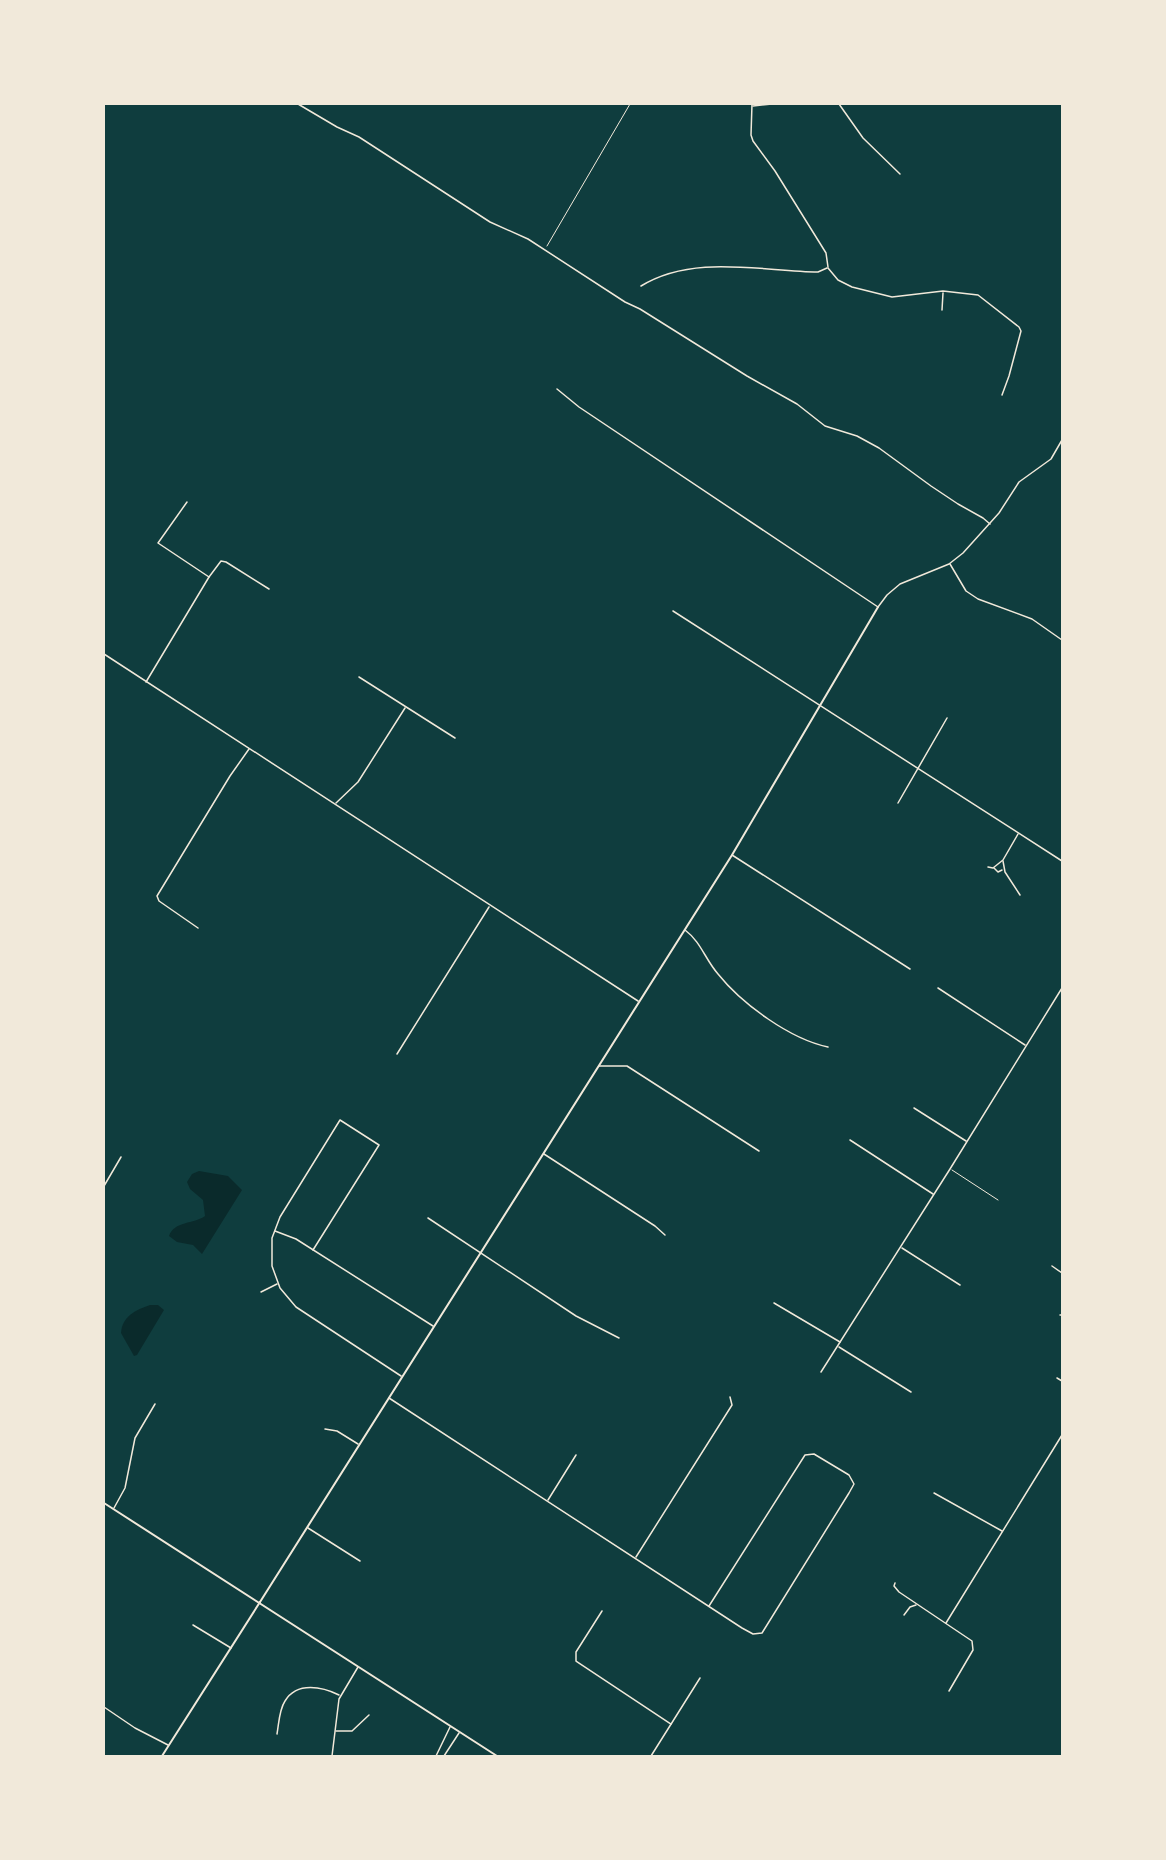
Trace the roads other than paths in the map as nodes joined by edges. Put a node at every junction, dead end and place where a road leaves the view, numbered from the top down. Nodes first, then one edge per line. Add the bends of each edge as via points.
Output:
1 (298, 104) edge
2 (772, 104) edge
3 (839, 104) edge
4 (752, 105) edge
5 (900, 174) dead end
6 (828, 268) junction
7 (641, 286) dead end
8 (943, 291) junction
9 (942, 310) dead end
10 (557, 389) dead end
11 (1002, 395) dead end
12 (1062, 440) edge
13 (187, 502) dead end
14 (990, 524) junction
15 (950, 564) junction
16 (209, 577) junction
17 (269, 589) dead end
18 (878, 607) junction
19 (674, 611) dead end
20 (1062, 640) edge
21 (104, 654) edge
22 (359, 677) dead end
23 (146, 682) junction
24 (820, 705) junction
25 (405, 708) junction
26 (947, 718) dead end
27 (455, 738) dead end
28 (249, 748) junction
29 (918, 768) junction
30 (898, 803) dead end
31 (335, 804) junction
32 (1018, 833) junction
33 (732, 855) junction
34 (1003, 860) junction
35 (1062, 861) edge
36 (988, 867) dead end
37 (993, 868) junction
38 (1003, 869) junction
39 (1020, 895) dead end
40 (490, 906) junction
41 (198, 928) dead end
42 (684, 929) junction
43 (910, 969) dead end
44 (938, 988) dead end
45 (1062, 988) edge
46 (639, 1001) junction
47 (1027, 1046) junction
48 (828, 1047) dead end
49 (397, 1054) dead end
50 (598, 1066) junction
51 (914, 1108) dead end
52 (850, 1140) dead end
53 (967, 1142) junction
54 (759, 1151) dead end
55 (543, 1154) junction
56 (121, 1157) dead end
57 (950, 1169) junction
58 (104, 1186) edge
59 (934, 1195) junction
60 (998, 1200) dead end
61 (428, 1218) dead end
62 (274, 1231) junction
63 (665, 1235) dead end
64 (901, 1247) junction
65 (313, 1250) junction
66 (481, 1252) junction
67 (1052, 1266) dead end
68 (1062, 1273) edge
69 (278, 1284) junction
70 (960, 1285) dead end
71 (261, 1292) dead end
72 (774, 1303) dead end
73 (434, 1326) junction
74 (619, 1338) dead end
75 (840, 1342) junction
76 (838, 1347) junction
77 (821, 1372) dead end
78 (401, 1376) junction
79 (1058, 1378) dead end
80 (1062, 1381) edge
81 (911, 1392) dead end
82 (389, 1397) junction
83 (730, 1397) dead end
84 (154, 1404) dead end
85 (325, 1429) dead end
86 (1062, 1435) edge
87 (359, 1445) junction
88 (576, 1455) dead end
89 (934, 1493) dead end
90 (548, 1500) junction
91 (104, 1503) edge
92 (113, 1509) junction
93 (307, 1527) junction
94 (1003, 1531) junction
95 (636, 1557) junction
96 (360, 1561) dead end
97 (895, 1583) dead end
98 (260, 1602) junction
99 (917, 1605) junction
100 (709, 1606) junction
101 (602, 1611) dead end
102 (904, 1615) dead end
103 (946, 1623) junction
104 (193, 1625) dead end
105 (231, 1648) junction
106 (358, 1666) junction
107 (700, 1678) dead end
108 (949, 1691) dead end
109 (340, 1695) junction
110 (104, 1707) edge
111 (369, 1715) dead end
112 (671, 1724) junction
113 (451, 1726) junction
114 (335, 1731) junction
115 (460, 1732) junction
116 (277, 1734) dead end
117 (169, 1745) junction
118 (162, 1756) edge
119 (332, 1756) edge
120 (436, 1756) edge
121 (444, 1756) edge
122 (497, 1756) edge
123 (651, 1756) edge

1 - 14 street via 359,137 490,222 528,239 624,302 797,404 825,426 879,448
2 - 4 street
3 - 5 street via 863,138
4 - 6 street via 753,141 821,245
6 - 7 street via 818,272 686,269
6 - 8 street via 838,280 852,287 892,297
8 - 9 street
8 - 11 street via 981,297 1021,329
10 - 18 street
12 - 14 street via 1052,459 1019,482
13 - 16 street via 158,543
14 - 15 street
15 - 18 street via 900,584
15 - 20 street via 966,591 1032,619
16 - 17 street via 224,561
16 - 23 street
18 - 24 street
19 - 24 street
21 - 23 street
22 - 25 street
23 - 28 street
24 - 29 street
24 - 33 street
25 - 27 street
25 - 31 street via 358,782
26 - 29 street
28 - 31 street
28 - 41 street via 157,896
29 - 30 street
29 - 32 street
31 - 40 street
32 - 34 street
32 - 35 street
33 - 42 street
33 - 43 street
34 - 37 street
34 - 38 street
36 - 37 street
37 - 38 street via 998,872
38 - 39 street
40 - 46 street
40 - 49 street
42 - 46 street
42 - 48 street via 741,999 804,1040
44 - 47 street
45 - 47 street
46 - 50 street
47 - 53 street
50 - 54 street via 627,1066
50 - 55 street
51 - 53 street
52 - 59 street
53 - 57 street
55 - 63 street
55 - 66 street
56 - 58 street
57 - 59 street
57 - 60 lane
59 - 64 street
61 - 66 street
62 - 65 street
62 - 65 street via 340,1120 379,1145
62 - 69 street via 271,1257
64 - 70 street
64 - 75 street
65 - 73 street
66 - 73 street
66 - 74 street via 576,1316
67 - 68 street
69 - 71 street
69 - 78 street via 302,1312
72 - 75 street
73 - 78 street
75 - 76 street
76 - 77 street
76 - 81 street
78 - 82 street
79 - 80 street
82 - 87 street
82 - 90 street
83 - 95 street via 732,1405
84 - 92 street via 135,1438 125,1488
85 - 87 street via 337,1431
86 - 94 street
87 - 93 street
88 - 90 street
89 - 94 street
90 - 95 street
91 - 92 street
92 - 98 street
93 - 96 street
93 - 98 street
94 - 103 street
95 - 100 street
97 - 99 street via 895,1588
98 - 105 street
98 - 106 street
99 - 102 street
99 - 103 street
100 - 100 street via 801,1459 814,1454 849,1475 853,1487 759,1634 750,1633
101 - 112 street via 575,1660
103 - 108 street via 973,1643 973,1650
104 - 105 street
105 - 117 street
106 - 109 street
106 - 113 street
107 - 112 street
109 - 114 street
109 - 116 street via 316,1687 290,1695
110 - 117 street
111 - 114 street via 352,1731
112 - 123 street
113 - 115 street
113 - 120 street
114 - 119 street
115 - 121 street
115 - 122 street
117 - 118 street

